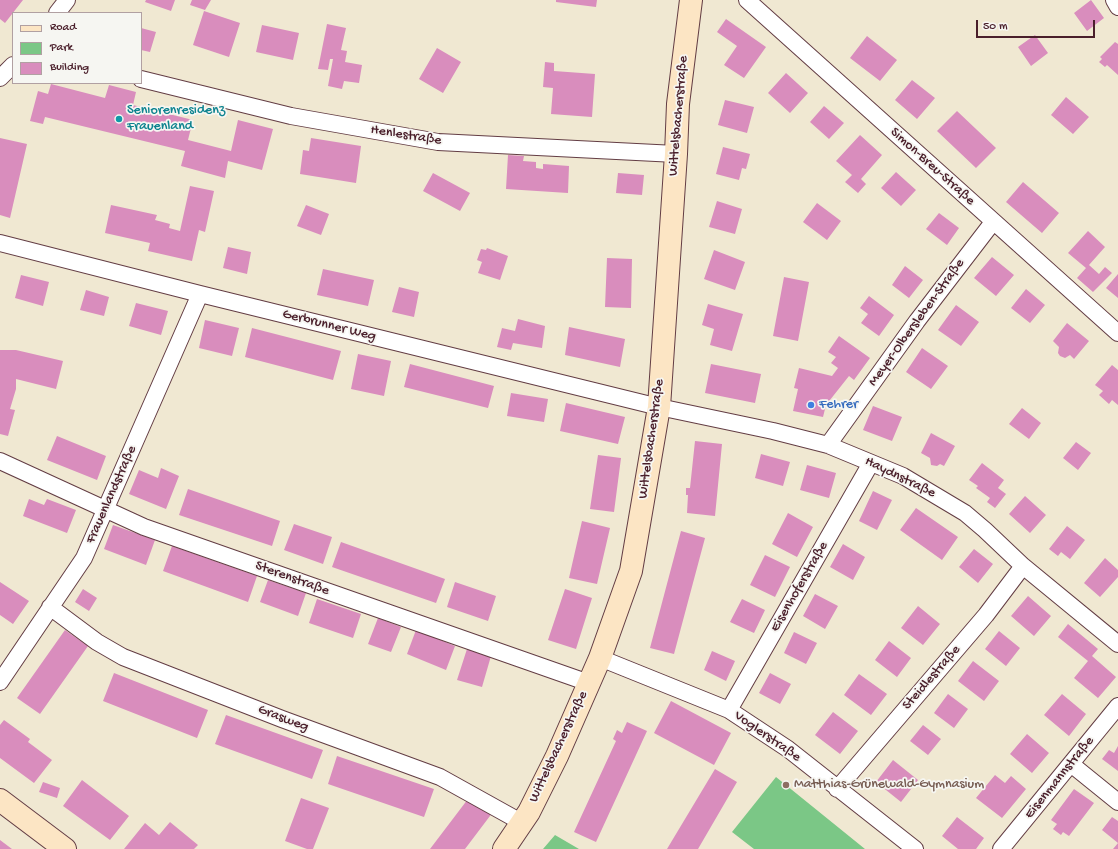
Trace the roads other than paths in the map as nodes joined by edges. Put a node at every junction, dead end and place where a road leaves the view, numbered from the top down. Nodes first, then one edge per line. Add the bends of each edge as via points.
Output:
1 (67, 0) edge
2 (691, 0) edge
3 (747, 0) edge
4 (1114, 0) edge
5 (1118, 7) edge
6 (58, 12) edge
7 (12, 66) edge
8 (0, 78) edge
9 (142, 79) edge
10 (676, 154) junction
11 (993, 222) junction
12 (0, 242) edge
13 (200, 294) junction
14 (1118, 333) edge
15 (659, 407) junction
16 (828, 446) junction
17 (0, 461) edge
18 (871, 464) junction
19 (106, 509) junction
20 (1024, 566) junction
21 (50, 608) junction
22 (1118, 644) edge
23 (600, 658) junction
24 (0, 682) edge
25 (589, 683) junction
26 (1118, 706) edge
27 (729, 710) junction
28 (1071, 764) junction
29 (837, 788) junction
30 (0, 800) edge
31 (1118, 802) edge
32 (521, 822) junction
33 (65, 849) edge
34 (504, 849) edge
35 (914, 849) edge
36 (1001, 849) edge

1 - 6 street
2 - 10 street, Wittelsbacherstraße via 678,104
3 - 11 street, Simon-Breu-Straße
4 - 5 street
7 - 8 street
9 - 10 street, Henlestraße via 291,116 438,142
10 - 15 street, Wittelsbacherstraße
11 - 14 street, Simon-Breu-Straße
11 - 16 street, Meyer-Olbersleben-Straße via 917,320
12 - 13 street, Gerbrunner Weg
13 - 15 street, Gerbrunner Weg
13 - 19 street, Frauenlandstraße
15 - 16 street, Haydnstraße via 773,431
15 - 23 street, Wittelsbacherstraße via 631,572
16 - 18 street, Haydnstraße
17 - 19 street, Sterenstraße
18 - 20 street, Haydnstraße via 903,476 965,514
18 - 27 street, Eisenhoferstraße
19 - 21 street, Frauenlandstraße via 84,558
19 - 25 street, Sterenstraße via 152,529
20 - 22 street, Haydnstraße
20 - 29 street, Steidlestraße via 986,615
21 - 24 street, Frauenlandstraße
21 - 32 street, Grasweg via 97,642 123,657 440,777
23 - 25 street, Wittelsbacherstraße
23 - 27 street, Voglerstraße
25 - 32 street, Wittelsbacherstraße via 557,756 529,812
26 - 28 street, Eisenmannstraße
27 - 29 street, Voglerstraße via 788,749
28 - 31 street
28 - 36 street, Eisenmannstraße
29 - 35 street, Voglerstraße
30 - 33 street
32 - 34 street, Wittelsbacherstraße

